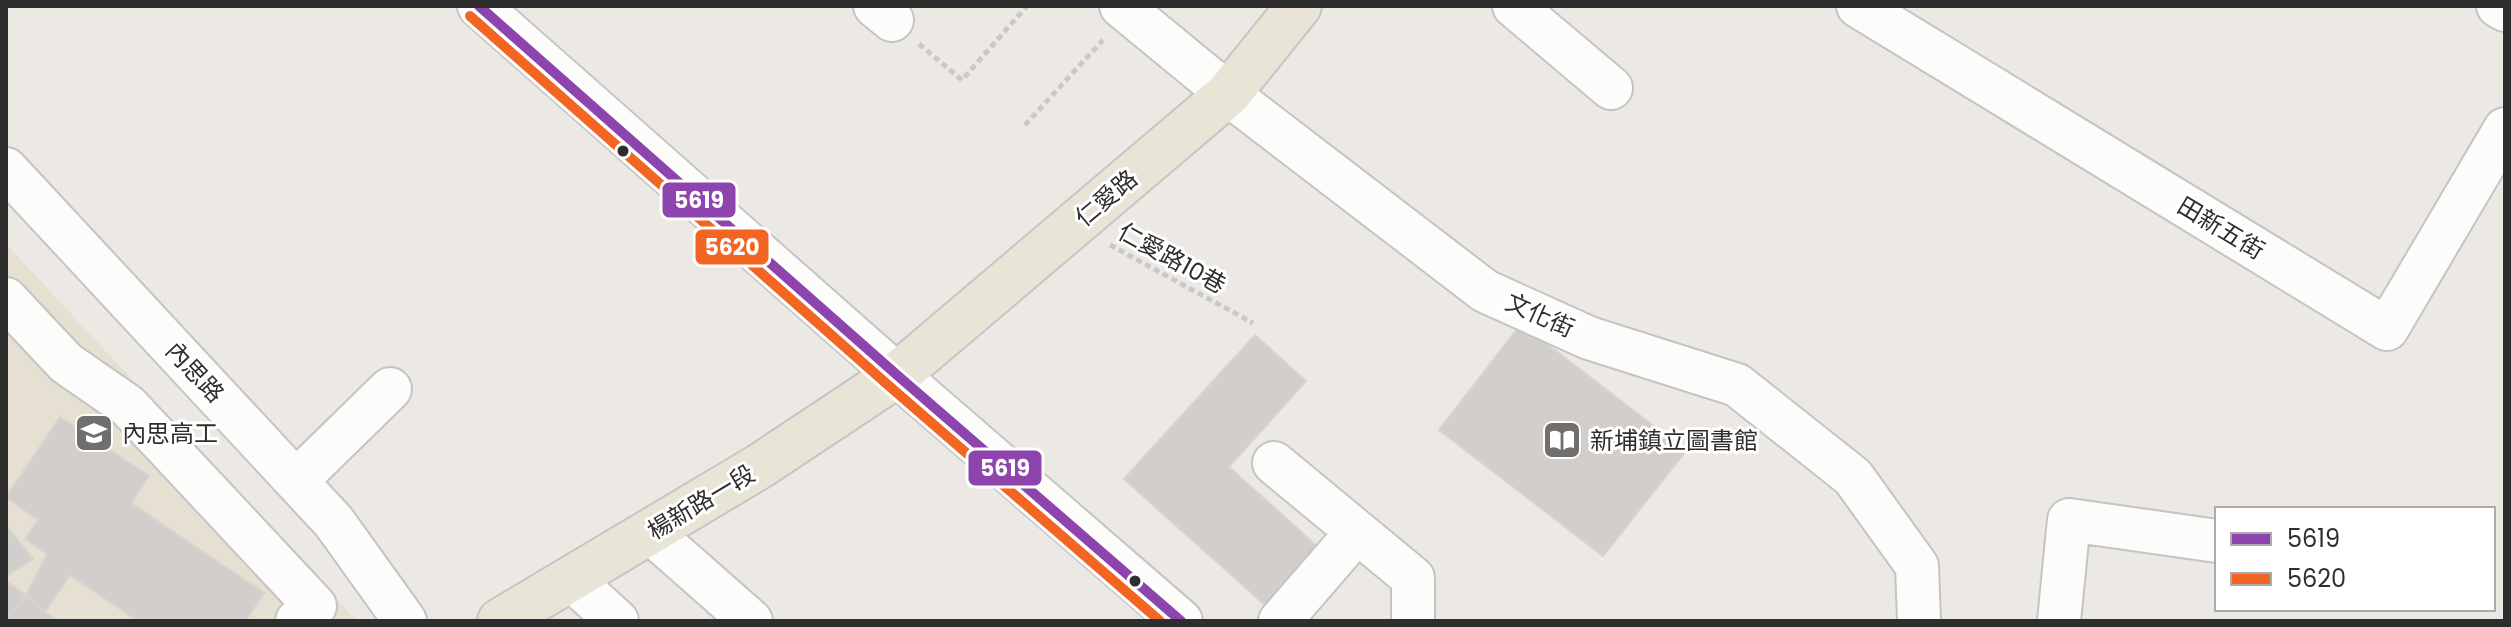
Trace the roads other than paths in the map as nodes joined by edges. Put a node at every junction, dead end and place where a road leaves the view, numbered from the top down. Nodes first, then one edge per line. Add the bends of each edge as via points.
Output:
1 (479, 6) edge
2 (1299, 6) edge
3 (1514, 6) edge
4 (1858, 6) edge
5 (2498, 6) edge
6 (1125, 9) edge
7 (2505, 10) edge
8 (1611, 88) dead end
9 (1228, 94) junction
10 (2505, 129) edge
11 (12, 191) edge
12 (6, 299) edge
13 (897, 375) junction
14 (390, 389) dead end
15 (1274, 463) dead end
16 (296, 481) junction
17 (650, 532) junction
18 (1357, 532) junction
19 (2215, 541) edge
20 (571, 579) junction
21 (297, 621) edge
22 (405, 621) edge
23 (500, 621) edge
24 (617, 621) edge
25 (751, 621) edge
26 (1181, 621) edge
27 (1280, 621) edge
28 (1413, 621) edge
29 (1919, 621) edge
30 (2059, 621) edge

1 - 13 street
2 - 9 main road, 仁愛路
3 - 8 street
4 - 10 street, 田新五街 via 2387,329
5 - 7 street
6 - 9 street, 文化街
9 - 13 main road, 仁愛路
9 - 29 street, 文化街 via 1485,291 1589,338 1737,385 1853,477 1917,566
11 - 16 street, 內思路
12 - 21 street via 66,363 128,406 315,606
13 - 17 main road, 楊新路一段
13 - 26 street
14 - 16 street
15 - 18 street
16 - 22 street, 內思路 via 334,522
17 - 20 main road, 楊新路一段
17 - 25 street
18 - 27 street
18 - 28 street via 1413,578
19 - 30 street via 2069,520
20 - 23 main road, 楊新路一段
20 - 24 street

